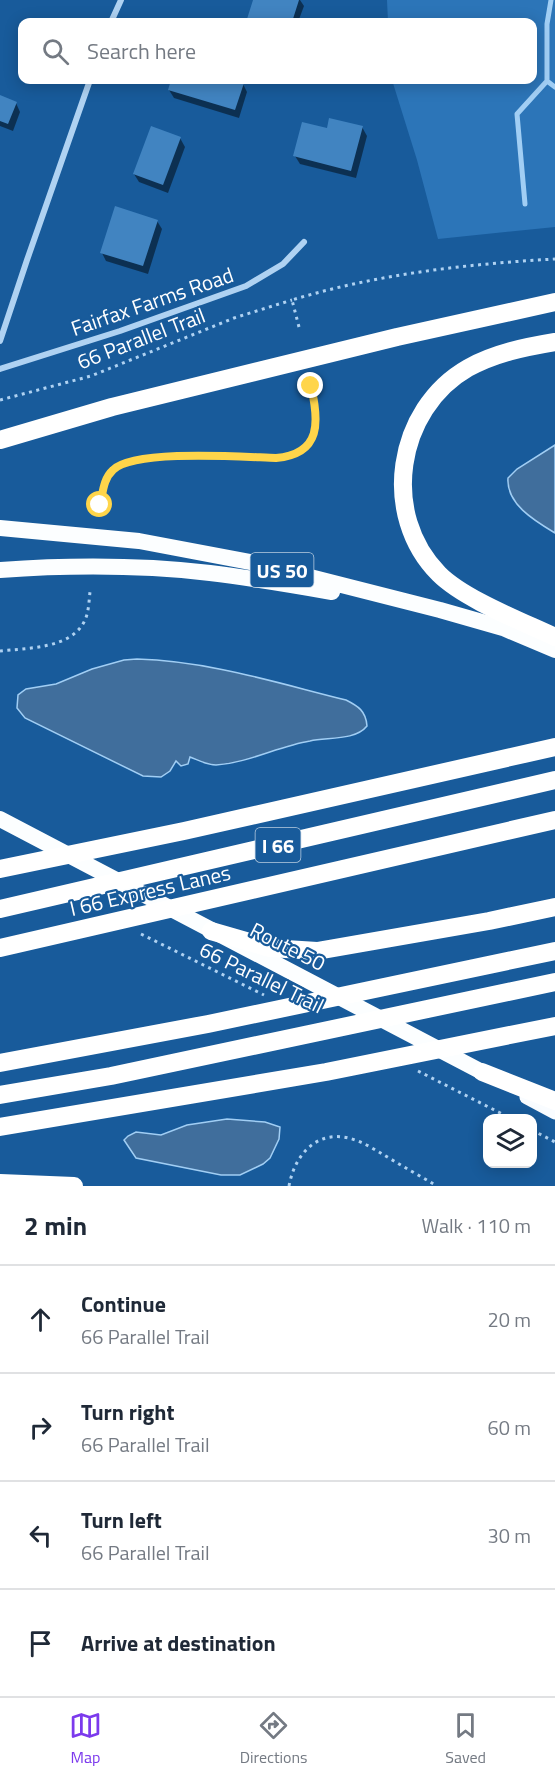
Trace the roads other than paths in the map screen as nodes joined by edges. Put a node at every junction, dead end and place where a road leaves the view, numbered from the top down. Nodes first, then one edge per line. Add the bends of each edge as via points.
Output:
1 (121, 0) edge
2 (113, 18) edge
3 (89, 84) edge
4 (304, 242) dead end
5 (555, 302) edge
6 (0, 341) edge
7 (555, 342) edge
8 (0, 369) edge
9 (0, 440) edge
10 (0, 528) edge
11 (0, 570) edge
12 (440, 610) junction
13 (555, 637) edge
14 (555, 650) edge
15 (555, 747) edge
16 (555, 780) edge
17 (0, 819) edge
18 (555, 820) edge
19 (0, 869) edge
20 (555, 907) edge
21 (0, 909) edge
22 (211, 931) junction
23 (0, 948) edge
24 (555, 951) edge
25 (555, 982) edge
26 (555, 1026) edge
27 (0, 1063) edge
28 (482, 1072) junction
29 (0, 1095) edge
30 (555, 1101) edge
31 (555, 1113) edge
32 (0, 1127) edge
33 (0, 1183) edge
34 (74, 1186) edge

1 - 2 street
3 - 6 street
4 - 8 street, Fairfax Farms Road via 283,264 246,286
5 - 9 highway via 112,407
7 - 13 highway via 488,358 448,382 416,424 405,455 402,497 415,538 438,573 465,593
10 - 12 highway, US 50 via 139,541 255,563
11 - 12 highway via 85,566 208,573
12 - 14 highway, US 50 via 503,628
15 - 19 highway
16 - 21 highway, I 66
17 - 22 highway, Route 50
18 - 23 highway, I 66 Express Lanes
20 - 22 highway via 334,949 270,948
22 - 28 highway, Route 50
24 - 27 highway
25 - 29 highway via 111,1076
26 - 32 highway via 326,1072
28 - 30 highway
28 - 31 main road, Route 50
33 - 34 highway

